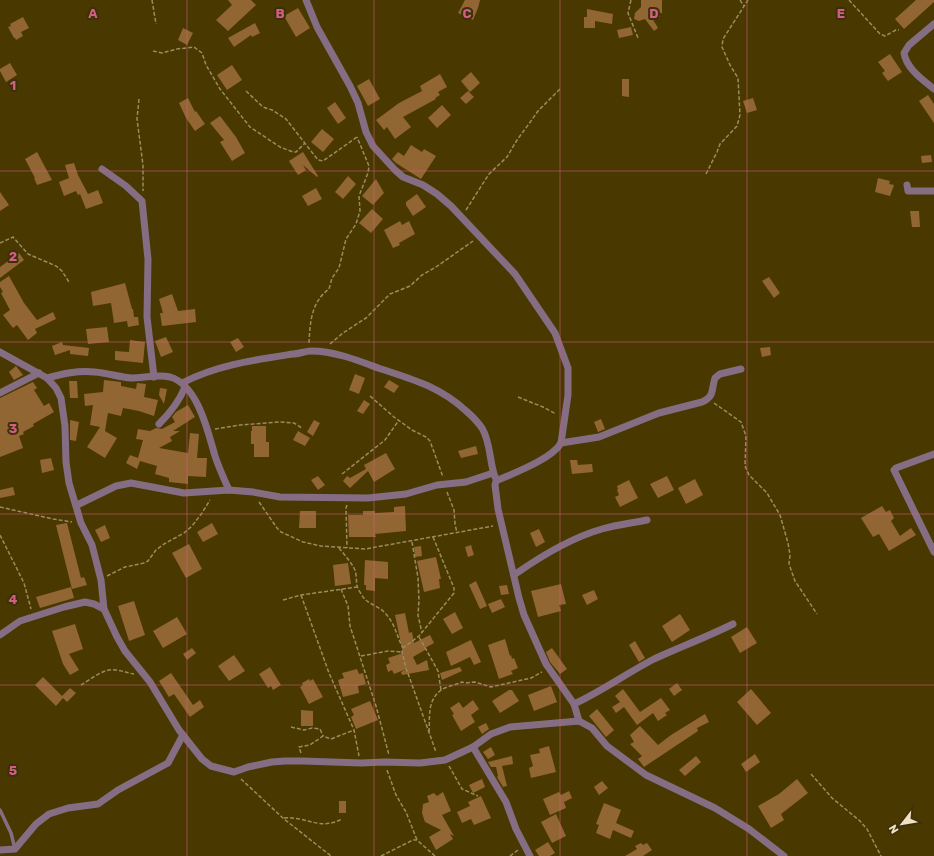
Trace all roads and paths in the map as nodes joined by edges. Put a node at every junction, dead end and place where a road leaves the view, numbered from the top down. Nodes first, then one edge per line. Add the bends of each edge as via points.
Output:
1 (152, 0) edge
2 (306, 0) edge
3 (631, 0) edge
4 (740, 0) edge
5 (748, 0) edge
6 (849, 0) edge
7 (744, 6) junction
8 (156, 24) dead end
9 (934, 24) edge
10 (899, 30) dead end
11 (638, 38) dead end
12 (153, 51) dead end
13 (560, 89) dead end
14 (934, 89) edge
15 (246, 91) dead end
16 (139, 99) dead end
17 (366, 132) junction
18 (357, 137) junction
19 (305, 143) junction
20 (102, 169) dead end
21 (706, 174) dead end
22 (907, 185) dead end
23 (934, 191) edge
24 (142, 201) junction
25 (462, 217) junction
26 (480, 236) junction
27 (0, 243) edge
28 (69, 282) dead end
29 (309, 351) junction
30 (0, 352) edge
31 (322, 352) junction
32 (741, 368) dead end
33 (39, 373) junction
34 (154, 377) junction
35 (46, 378) junction
36 (183, 385) junction
37 (0, 393) edge
38 (370, 396) dead end
39 (518, 397) dead end
40 (709, 399) junction
41 (398, 420) junction
42 (565, 420) junction
43 (159, 424) dead end
44 (302, 428) dead end
45 (209, 430) junction
46 (561, 443) junction
47 (934, 454) edge
48 (494, 473) junction
49 (342, 474) dead end
50 (496, 481) junction
51 (446, 485) junction
52 (229, 490) junction
53 (215, 492) junction
54 (252, 492) junction
55 (350, 498) junction
56 (77, 505) junction
57 (0, 507) edge
58 (647, 520) dead end
59 (81, 523) junction
60 (502, 524) junction
61 (457, 533) junction
62 (0, 535) edge
63 (433, 537) junction
64 (411, 541) junction
65 (339, 548) junction
66 (347, 548) junction
67 (934, 552) edge
68 (514, 575) junction
69 (100, 580) junction
70 (357, 587) junction
71 (341, 589) junction
72 (301, 595) junction
73 (283, 600) dead end
74 (104, 609) junction
75 (817, 614) dead end
76 (33, 616) junction
77 (733, 624) dead end
78 (422, 633) junction
79 (0, 634) edge
80 (419, 636) junction
81 (403, 648) junction
82 (402, 652) junction
83 (361, 656) junction
84 (549, 668) junction
85 (146, 676) junction
86 (81, 686) dead end
87 (441, 690) junction
88 (574, 704) junction
89 (579, 721) junction
90 (291, 727) dead end
91 (354, 730) junction
92 (429, 733) junction
93 (183, 735) junction
94 (323, 736) junction
95 (473, 747) junction
96 (302, 760) junction
97 (442, 760) junction
98 (388, 762) junction
99 (361, 763) junction
100 (234, 772) junction
101 (811, 774) dead end
102 (478, 796) dead end
103 (0, 810) edge
104 (284, 818) junction
105 (342, 819) dead end
106 (417, 840) junction
107 (0, 850) edge
108 (15, 852) edge
109 (331, 856) edge
110 (381, 856) edge
111 (435, 856) edge
112 (530, 856) edge
113 (784, 856) edge
114 (881, 856) edge

1 - 8 path
2 - 17 street via 317,27 350,86
3 - 11 path via 628,13
4 - 7 path
5 - 7 path
6 - 10 path via 880,34 885,36
7 - 21 path via 723,39 722,47 738,78 740,115 737,126 720,144
9 - 14 street via 909,45 904,53 905,60 912,69
12 - 19 path via 162,53 194,47 202,53 220,89 250,127 280,147 293,152
13 - 25 path via 538,111 507,157 489,174
15 - 19 path via 263,107 286,119
16 - 24 path via 137,119 143,165
17 - 18 path
17 - 25 street via 373,146 395,170 403,177 437,194
18 - 19 path via 323,161 318,160
18 - 29 path via 369,166 359,196 360,211 356,224 346,239 338,271 332,278 329,289 322,293 317,302 310,326
20 - 24 street
22 - 23 street via 908,191
24 - 34 street via 148,259 147,317
25 - 26 street
26 - 31 path via 410,286 390,294 366,318 343,333
26 - 42 street via 515,274 555,333 568,368
27 - 28 path via 13,237 28,254 56,266
29 - 31 street
29 - 36 street via 235,363 202,374
30 - 33 street
31 - 48 street via 360,360 427,384 450,397 482,428 488,439
32 - 40 street via 715,378
33 - 35 street
33 - 37 street
34 - 35 street via 130,378 82,372
34 - 36 street via 169,377
35 - 56 street via 61,398 66,462
36 - 43 street via 178,402
36 - 45 street via 196,402
38 - 41 path
39 - 42 path via 543,407
40 - 46 street via 659,413 599,436
40 - 75 path via 741,422 746,436 745,466 749,475 767,493 780,515 788,543 789,564 795,581
41 - 49 path via 385,440
41 - 51 path via 430,441
42 - 46 street
44 - 45 path via 294,423 279,422
45 - 52 street
46 - 50 street via 548,456
47 - 67 street via 894,470
48 - 50 street
48 - 51 street
50 - 60 street
51 - 55 street via 406,494
51 - 61 path via 454,510
52 - 53 street
52 - 54 street
53 - 56 street via 184,493 131,483 116,486
53 - 69 path via 192,526 156,550 148,561 125,567
54 - 55 street via 280,497
54 - 65 path via 277,528 285,534 303,542
55 - 66 path via 346,508
56 - 59 street
57 - 59 path
58 - 68 street via 601,529 567,543 539,557
59 - 69 street via 92,545
60 - 61 path
60 - 68 street
61 - 63 path
62 - 76 path via 24,583
63 - 64 path
63 - 78 path via 455,591
64 - 66 path via 365,549
64 - 78 path via 418,578 418,615
65 - 66 path
65 - 70 path via 354,567
68 - 84 street via 524,615
69 - 74 street
70 - 71 path
70 - 81 path via 368,602 390,618
71 - 72 path
71 - 83 path
72 - 73 path
72 - 91 path via 329,673
74 - 76 street via 85,602
74 - 85 street via 125,651
76 - 79 street
77 - 88 street via 654,659
78 - 80 path
80 - 81 path
80 - 87 path via 438,670
81 - 82 path
82 - 83 path via 388,651
82 - 92 path
83 - 98 path via 376,706
84 - 87 path via 531,678 491,687 475,682 462,682
84 - 88 street
85 - 86 path via 108,670
85 - 93 street
87 - 92 path via 429,708
88 - 89 street
89 - 95 street via 510,727 491,734
89 - 113 street via 592,728 607,746 646,775 715,808 749,829
90 - 94 path via 304,730 320,729
91 - 94 path via 331,739
91 - 99 path
92 - 97 path
93 - 100 street via 211,766
93 - 108 street via 168,763 98,804 68,808 49,814 36,824
94 - 96 path via 310,745 299,747
95 - 97 street
95 - 112 street via 506,802
96 - 99 street
96 - 100 street via 272,762
97 - 98 street
97 - 102 path via 462,789
98 - 99 street
98 - 106 path via 389,777
100 - 104 path
101 - 114 path via 832,798 867,829
103 - 108 lane via 11,832
104 - 105 path via 294,817 325,824 333,824
104 - 109 path
106 - 110 path via 406,842
106 - 111 path
107 - 108 street

